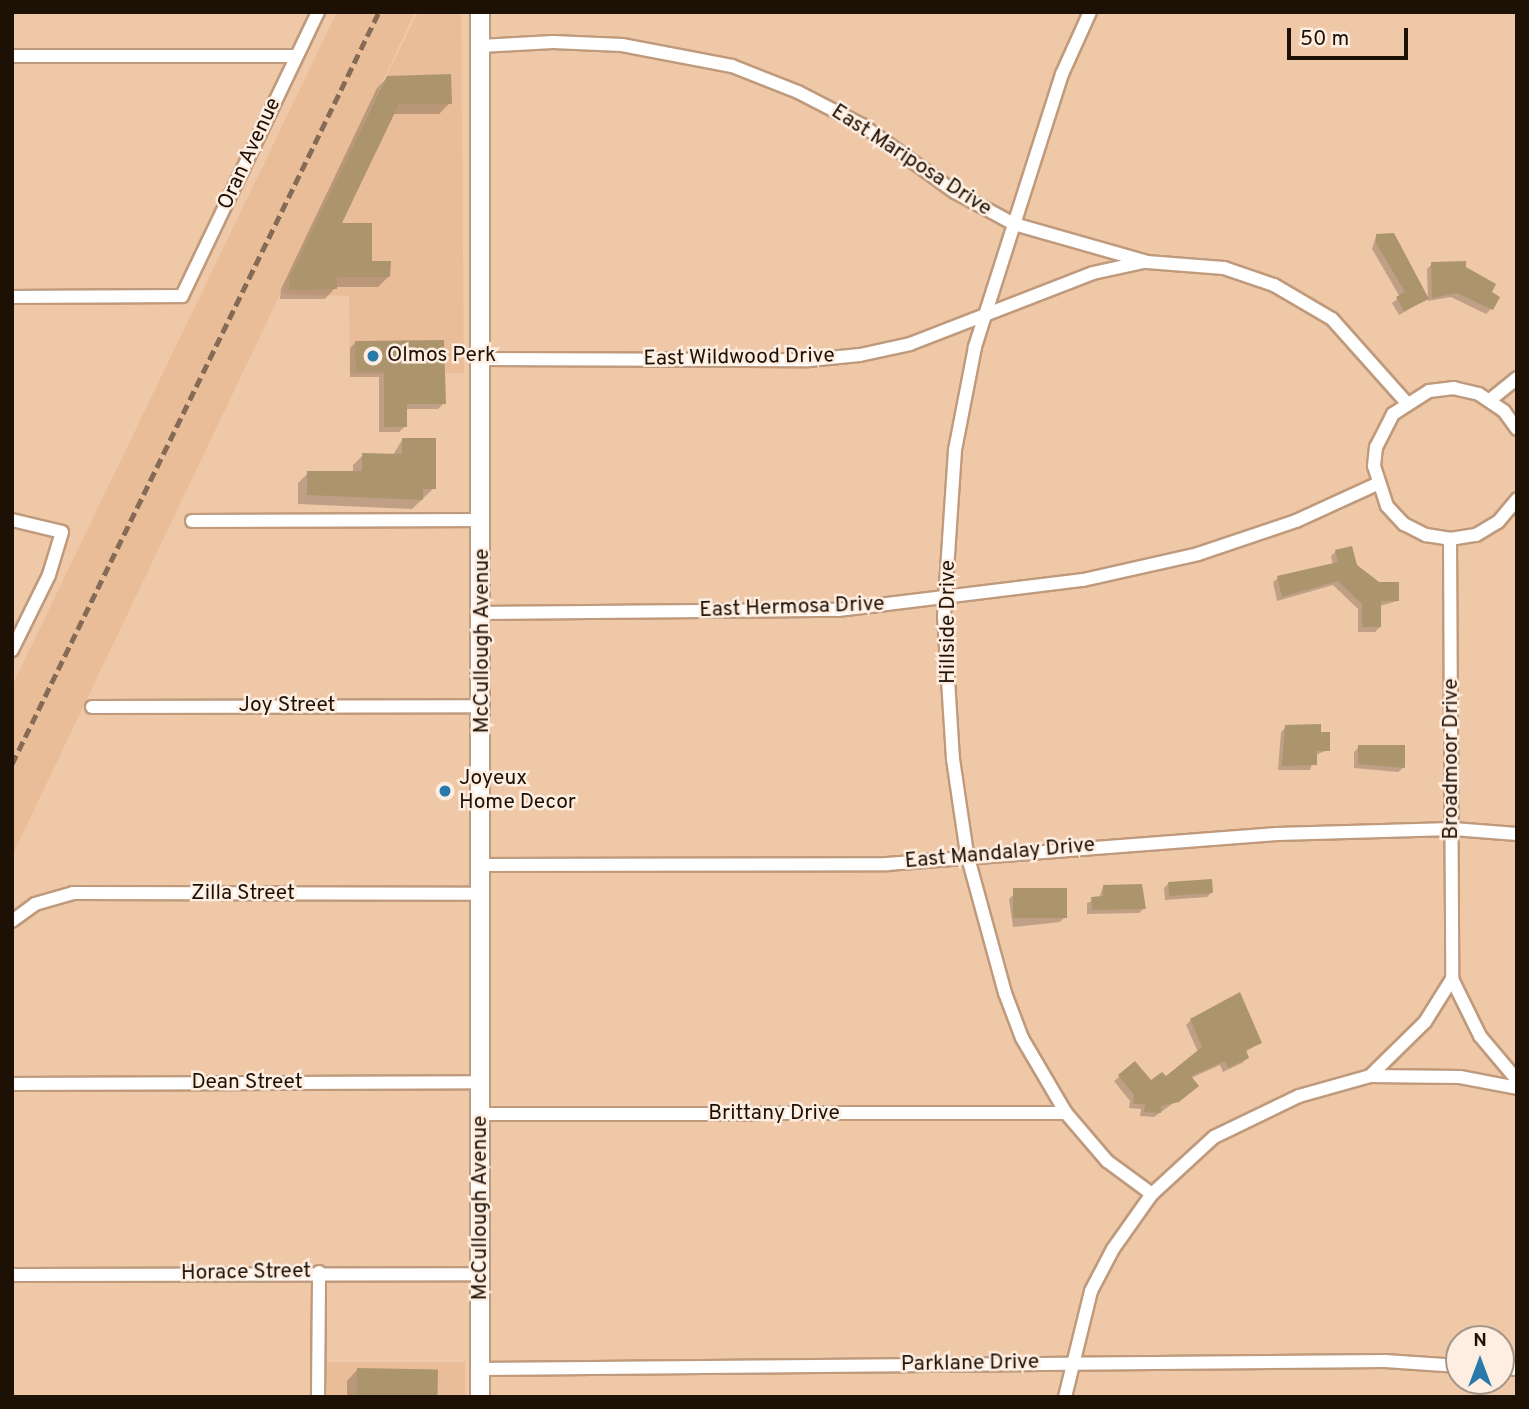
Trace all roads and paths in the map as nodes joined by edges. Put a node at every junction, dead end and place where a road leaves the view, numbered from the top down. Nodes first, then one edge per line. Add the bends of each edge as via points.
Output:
1 (318, 12) edge
2 (481, 12) edge
3 (1090, 12) edge
4 (480, 46) junction
5 (12, 56) edge
6 (296, 56) junction
7 (1014, 224) junction
8 (1147, 262) junction
9 (12, 297) edge
10 (983, 319) junction
11 (484, 359) junction
12 (1517, 378) edge
13 (1490, 400) junction
14 (1406, 402) junction
15 (1517, 429) edge
16 (1377, 484) junction
17 (1517, 499) edge
18 (12, 520) edge
19 (483, 520) junction
20 (192, 521) dead end
21 (1450, 539) junction
22 (945, 598) junction
23 (483, 613) junction
24 (12, 650) edge
25 (482, 706) junction
26 (92, 707) dead end
27 (1453, 829) junction
28 (1517, 834) edge
29 (967, 855) junction
30 (482, 865) junction
31 (481, 894) junction
32 (12, 921) edge
33 (1452, 979) junction
34 (1370, 1076) junction
35 (1517, 1080) edge
36 (481, 1082) junction
37 (12, 1084) edge
38 (1517, 1088) edge
39 (1066, 1113) junction
40 (481, 1114) junction
41 (1152, 1194) junction
42 (319, 1272) junction
43 (481, 1274) junction
44 (12, 1275) edge
45 (1072, 1363) junction
46 (1445, 1365) edge
47 (480, 1369) junction
48 (318, 1397) edge
49 (480, 1397) edge
50 (1065, 1397) edge

1 - 6 street, Oran Avenue
2 - 4 main road, McCullough Avenue
3 - 7 street, Hillside Drive via 1062,74
4 - 7 street, East Mariposa Drive via 553,41 622,45 732,66 798,92 862,125 955,192
4 - 11 main road, McCullough Avenue
5 - 6 street
6 - 9 street, Oran Avenue via 182,296
7 - 8 street, East Wildwood Drive
7 - 10 street, Hillside Drive
8 - 10 street, East Wildwood Drive via 1093,273
8 - 14 street, East Wildwood Drive via 1224,268 1297,297 1353,338
10 - 11 street, East Wildwood Drive via 910,344 809,360
10 - 22 street, Hillside Drive via 955,450
11 - 19 main road, McCullough Avenue
12 - 13 street
13 - 14 street via 1467,390 1442,389
13 - 15 street
14 - 16 street via 1387,422 1376,447
16 - 21 street via 1387,506 1404,524 1426,535
16 - 22 street, East Hermosa Drive via 1296,521 1198,554 1083,580
17 - 21 street via 1487,529
18 - 24 street via 62,532 49,575
19 - 20 street
19 - 23 main road, McCullough Avenue
21 - 27 street, Broadmoor Drive
22 - 23 street, East Hermosa Drive via 838,610
22 - 29 street, Hillside Drive via 953,759
23 - 25 main road, McCullough Avenue
25 - 26 street, Joy Street
25 - 30 main road, McCullough Avenue
27 - 28 street, East Mandalay Drive
27 - 29 street, East Mandalay Drive via 1277,834
27 - 33 street, Broadmoor Drive
29 - 30 street, East Mandalay Drive via 887,864
29 - 39 street, Hillside Drive via 1022,1038
30 - 31 main road, McCullough Avenue
31 - 32 street, Zilla Street via 73,893 35,904
31 - 36 main road, McCullough Avenue
33 - 34 street via 1425,1022
33 - 35 street, Broadmoor Drive via 1480,1036
34 - 38 street via 1460,1077
34 - 41 street via 1299,1096 1214,1136
36 - 37 street, Dean Street
36 - 40 main road, McCullough Avenue
39 - 40 street, Brittany Drive
39 - 41 street, Hillside Drive via 1107,1161
40 - 43 main road, McCullough Avenue
41 - 45 street via 1091,1291
42 - 43 street, Horace Street
42 - 44 street, Horace Street
42 - 48 street
43 - 47 main road, McCullough Avenue
45 - 46 street, Parklane Drive via 1385,1361
45 - 47 street, Parklane Drive
45 - 50 street
47 - 49 main road, McCullough Avenue

